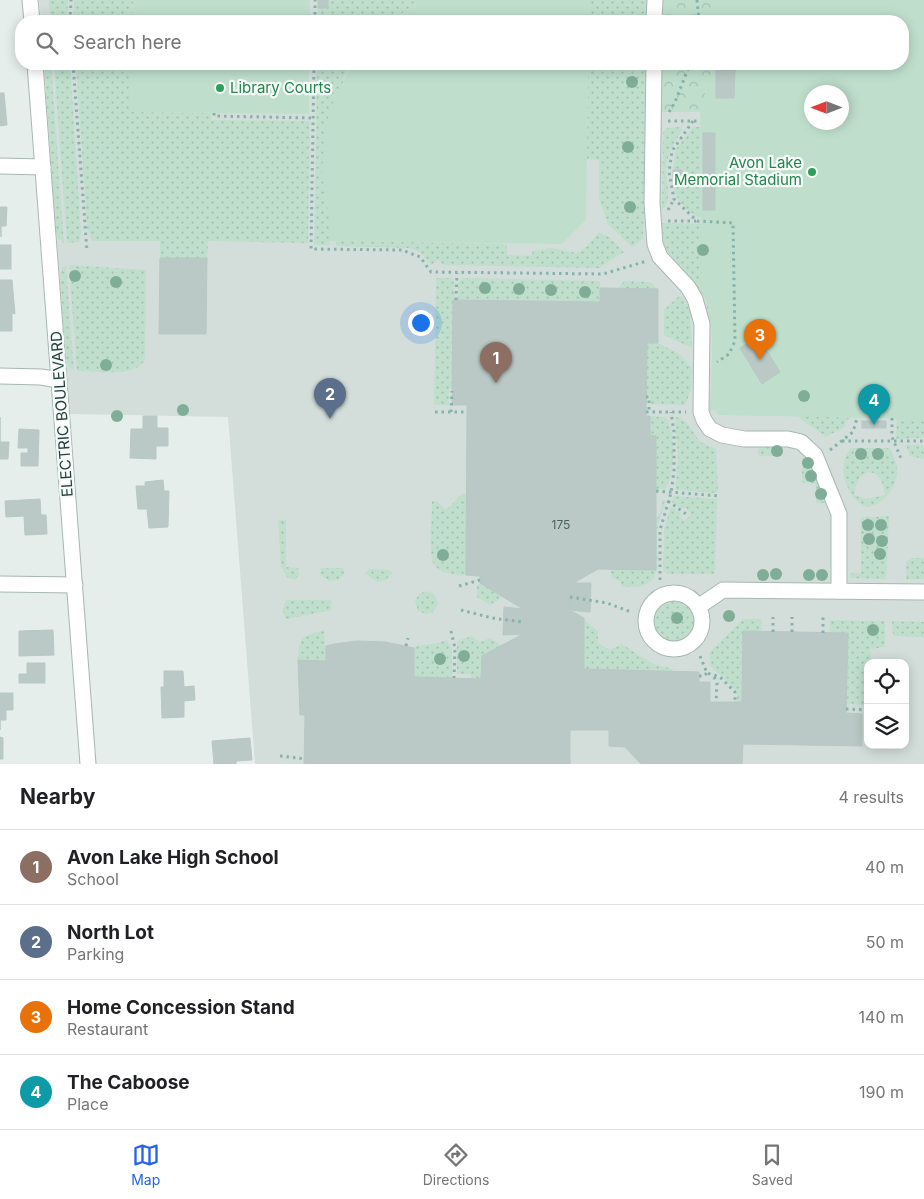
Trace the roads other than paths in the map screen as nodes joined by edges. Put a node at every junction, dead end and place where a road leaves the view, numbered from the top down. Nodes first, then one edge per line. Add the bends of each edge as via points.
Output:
1 (30, 0) edge
2 (655, 0) edge
3 (31, 15) edge
4 (654, 15) edge
5 (35, 70) edge
6 (654, 70) edge
7 (0, 166) edge
8 (43, 167) junction
9 (0, 376) edge
10 (59, 380) junction
11 (0, 584) edge
12 (75, 585) junction
13 (838, 591) junction
14 (924, 592) edge
15 (698, 607) dead end
16 (88, 764) edge

1 - 3 street
2 - 4 street
5 - 8 street, ELECTRIC BOULEVARD
6 - 13 street via 655,244 660,257 695,298 702,324 701,412 710,429 722,435 793,440 801,442 815,455 839,514
7 - 8 street
8 - 10 street, ELECTRIC BOULEVARD
9 - 10 street
10 - 12 street, ELECTRIC BOULEVARD
11 - 12 street
12 - 16 street, ELECTRIC BOULEVARD
13 - 14 street
13 - 15 street via 723,590

